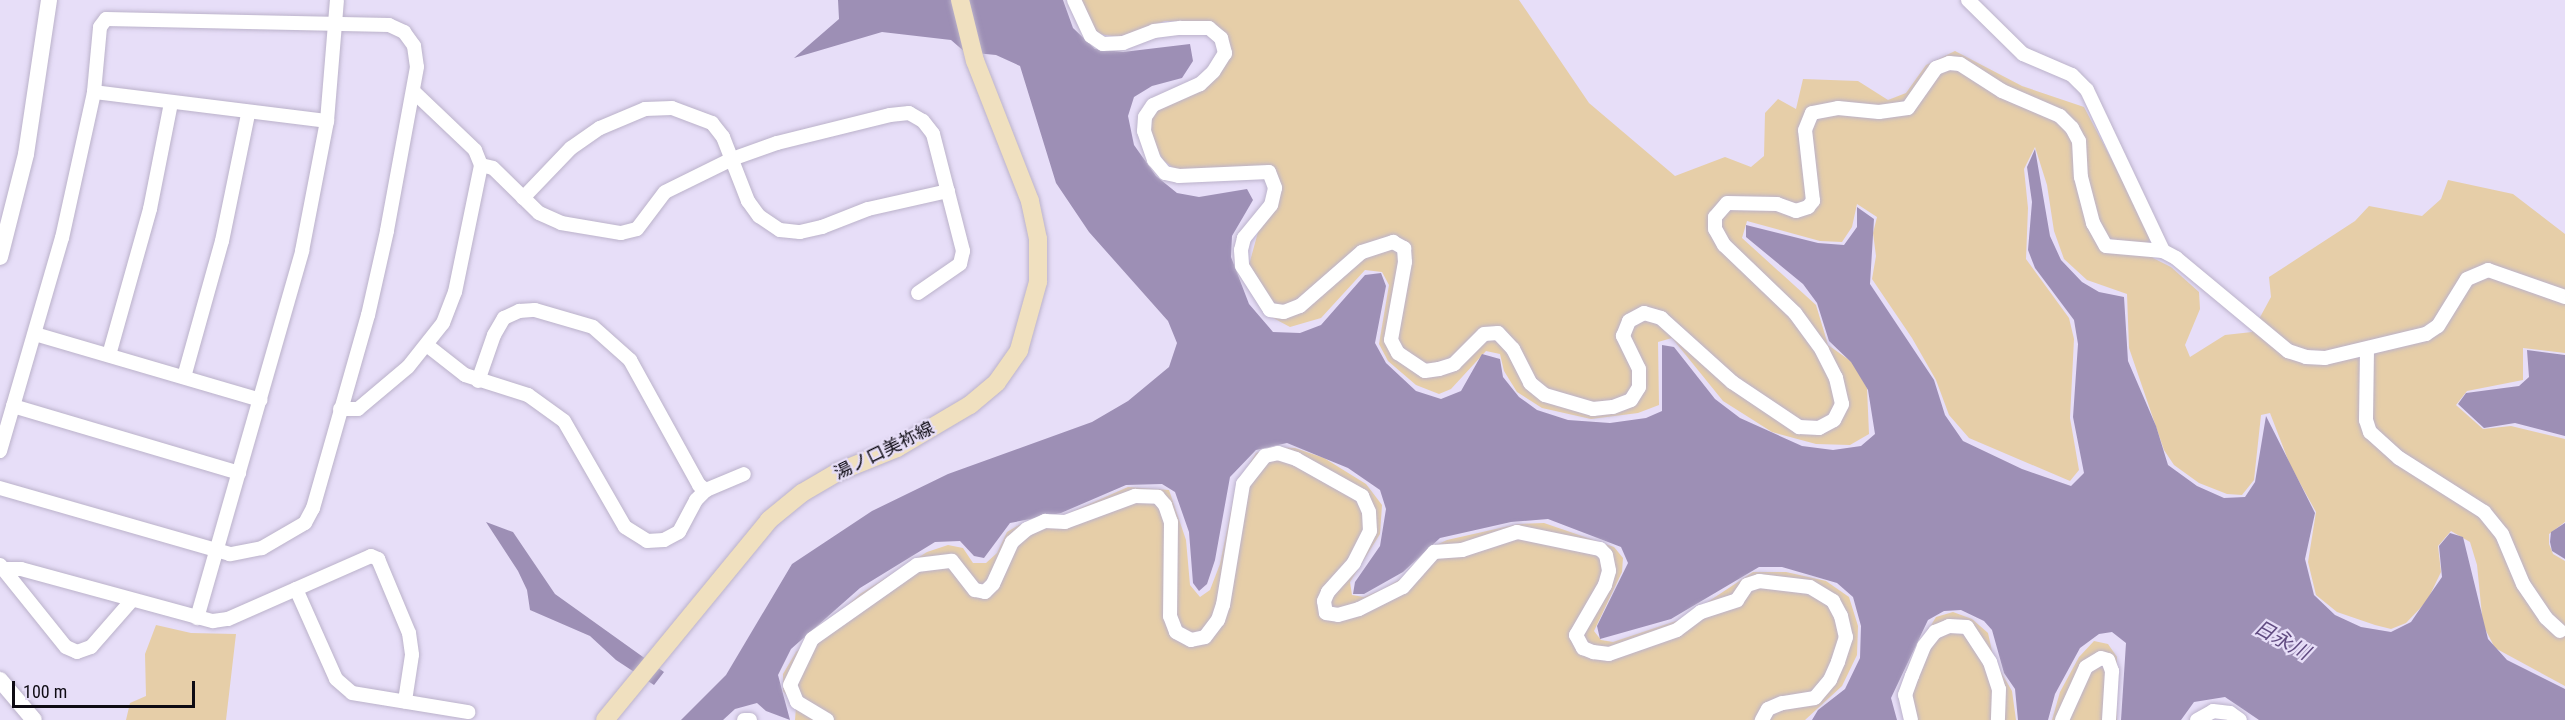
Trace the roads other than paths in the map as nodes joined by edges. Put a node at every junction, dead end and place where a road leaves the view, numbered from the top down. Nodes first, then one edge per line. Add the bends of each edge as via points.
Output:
1 (49, 0) edge
2 (337, 0) edge
3 (960, 0) edge
4 (1074, 0) edge
5 (1968, 0) edge
6 (336, 24) junction
7 (94, 92) junction
8 (414, 92) junction
9 (171, 103) junction
10 (248, 114) junction
11 (327, 121) junction
12 (732, 159) junction
13 (481, 165) junction
14 (948, 191) junction
15 (522, 198) junction
16 (4, 228) edge
17 (2163, 251) junction
18 (0, 257) edge
19 (918, 293) dead end
20 (2565, 297) edge
21 (35, 334) junction
22 (428, 346) junction
23 (2367, 349) junction
24 (109, 355) junction
25 (184, 377) junction
26 (478, 381) junction
27 (261, 400) junction
28 (13, 406) junction
29 (340, 409) junction
30 (0, 451) edge
31 (239, 473) junction
32 (744, 474) dead end
33 (0, 488) edge
34 (706, 490) junction
35 (217, 550) junction
36 (1, 567) edge
37 (296, 589) junction
38 (132, 600) junction
39 (197, 618) junction
40 (2560, 631) dead end
41 (0, 680) edge
42 (405, 701) junction
43 (468, 712) dead end
44 (34, 720) edge
45 (605, 720) edge
46 (744, 720) edge
47 (750, 720) edge
48 (827, 720) edge
49 (1762, 720) edge
50 (1911, 720) edge
51 (1998, 720) edge
52 (2062, 720) edge
53 (2109, 720) edge
54 (2197, 720) edge
55 (2240, 720) edge

1 - 16 street via 28,143
2 - 6 street
3 - 45 main road, 湯ノ口美祢線 via 975,61 1030,201 1038,239 1038,282 1019,350 997,382 970,405 897,448 838,472 802,493 769,520
4 - 17 street via 1091,36 1103,44 1123,43 1154,31 1180,28 1209,28 1221,38 1225,53 1213,72 1200,84 1154,105 1145,117 1144,131 1154,160 1165,173 1179,176 1269,172 1275,188 1271,205 1244,238 1241,250 1242,266 1270,310 1284,312 1300,306 1362,252 1378,243 1393,242 1404,248 1391,340 1398,353 1425,371 1454,364 1484,334 1498,333 1513,349 1530,383 1545,395 1593,409 1613,408 1631,399 1639,387 1639,369 1623,336 1629,321 1644,313 1661,318 1732,382 1799,427 1819,428 1834,420 1842,404 1836,378 1822,350 1796,313 1724,246 1715,229 1715,217 1727,203 1777,204 1796,211 1808,207 1813,201 1805,130 1812,113 1838,108 1887,112 1908,108 1936,68 1949,63 1960,64 2002,91 2060,116 2079,141 2081,177 2098,238 2106,246
5 - 17 street via 2023,54 2072,75 2087,90
6 - 7 street via 106,19 100,27
6 - 8 street via 389,26 404,32 414,46
6 - 11 street
7 - 9 street
7 - 21 street via 65,227
8 - 13 street via 475,150
8 - 29 street via 368,315
9 - 10 street
9 - 24 street via 150,209
10 - 11 street
10 - 25 street via 222,241
11 - 27 street via 302,251
12 - 14 street via 748,201 759,216 780,230 800,232 822,227 868,209
12 - 14 street via 777,143 890,114 909,113 923,121 933,134
12 - 15 street via 665,192 637,229 621,233 561,222 539,213
12 - 15 street via 723,138 704,118 672,108 645,109 600,128 572,148
13 - 15 street via 493,168
13 - 22 street via 455,292
14 - 19 street via 963,251 960,264
16 - 18 street
17 - 23 street via 2288,351 2325,358
20 - 23 street via 2505,272 2478,272 2467,279 2438,326 2418,336
21 - 24 street
21 - 28 street
22 - 26 street via 443,361
22 - 29 street via 358,409
23 - 40 street via 2366,420 2370,432 2399,458 2484,512 2502,534 2523,584
24 - 25 street
25 - 27 street
26 - 34 street via 528,395 564,421 626,527 641,538 664,540 680,532 696,500
26 - 34 street via 504,318 519,311 535,310 592,327 630,360 699,485
27 - 31 street
28 - 30 street
28 - 31 street
29 - 35 street via 313,508 305,522 262,548 230,554
31 - 35 street
32 - 34 street
33 - 35 street
35 - 39 street
36 - 38 street
36 - 38 street via 66,647 77,652 91,647
37 - 39 street via 228,619
37 - 42 street via 336,679 352,693
37 - 42 street via 363,559 378,559 410,633 412,655
38 - 39 street
41 - 44 street
42 - 43 street
46 - 47 street
48 - 49 street via 797,702 790,685 812,639 917,565 952,561 975,590 985,592 993,584 1012,542 1027,529 1045,521 1065,522 1135,496 1158,497 1171,522 1170,616 1176,632 1191,640 1205,637 1223,605 1243,484 1265,456 1278,453 1362,496 1369,513 1370,531 1354,563 1323,601 1326,613 1338,615 1359,609 1402,588 1434,552 1462,550 1517,532 1600,549 1606,555 1609,571 1605,585 1576,635 1583,648 1593,652 1609,654 1677,630 1701,612 1737,600 1748,585 1759,581 1810,587 1833,601 1841,616 1846,637 1838,662 1815,698 1782,703 1768,709
50 - 51 street via 1905,695 1924,646 1935,632 1949,626 1967,627 1990,662 1999,689
52 - 53 street via 2086,667 2101,658 2108,660 2112,671
54 - 55 street via 2213,711 2230,713

